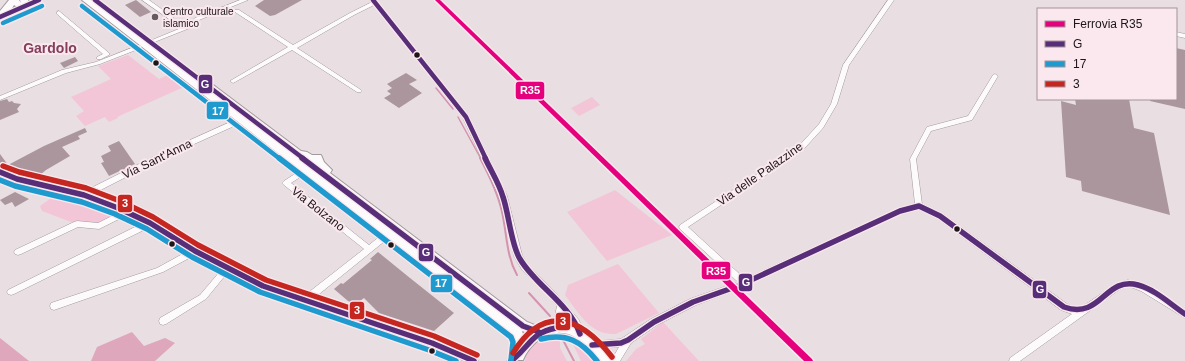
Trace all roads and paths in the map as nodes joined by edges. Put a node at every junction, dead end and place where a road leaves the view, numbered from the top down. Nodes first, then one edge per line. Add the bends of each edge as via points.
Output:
1 (14, 0) edge
2 (39, 0) edge
3 (86, 0) edge
4 (95, 0) edge
5 (145, 0) edge
6 (243, 0) edge
7 (891, 0) edge
8 (374, 1) edge
9 (24, 4) edge
10 (237, 11) dead end
11 (59, 13) dead end
12 (0, 16) edge
13 (171, 18) dead end
14 (155, 40) tunnel mouth
15 (139, 47) tunnel mouth
16 (292, 48) junction
17 (79, 67) junction
18 (995, 76) dead end
19 (233, 81) dead end
20 (359, 91) dead end
21 (0, 98) edge
22 (230, 125) dead end
23 (306, 170) junction
24 (0, 172) edge
25 (84, 195) junction
26 (919, 206) junction
27 (127, 212) junction
28 (150, 223) junction
29 (388, 234) junction
30 (369, 249) junction
31 (195, 251) junction
32 (18, 252) dead end
33 (227, 268) junction
34 (440, 274) junction
35 (744, 283) junction
36 (11, 292) dead end
37 (306, 300) junction
38 (54, 306) dead end
39 (561, 306) junction
40 (1082, 311) junction
41 (475, 313) dead end
42 (1185, 314) edge
43 (163, 321) dead end
44 (552, 328) junction
45 (539, 332) junction
46 (580, 334) junction
47 (628, 340) junction
48 (592, 345) junction
49 (516, 359) edge
50 (474, 361) edge
51 (606, 361) edge
52 (615, 361) edge
53 (1013, 361) edge

1 - 9 main road via 17,4
1 - 12 main road
2 - 9 street
3 - 23 main road, Via Bolzano
4 - 45 main road via 277,138 284,139 310,159 318,158 319,164 347,186 353,197 523,326
5 - 13 street
6 - 14 street
7 - 35 street, Via delle Palazzine via 846,65 834,104 821,126 800,149 683,227
8 - 16 street
8 - 39 street via 466,117 503,196 518,256 525,268
9 - 12 street
10 - 16 street
11 - 17 street via 107,54
15 - 17 street via 98,63
16 - 19 street
16 - 20 street
17 - 21 street
18 - 26 street via 970,118 929,129 913,159
22 - 25 street, Via Sant'Anna
23 - 29 main road, Via Bolzano
23 - 30 street, Via Bolzano via 286,183
24 - 25 street via 17,179
25 - 27 street
26 - 35 street via 900,211
26 - 40 street via 940,216 1064,307
27 - 28 street
27 - 32 street via 99,226 77,224
28 - 31 street
28 - 36 street
29 - 30 street
29 - 34 main road, Via Bolzano
30 - 37 street
31 - 33 street
31 - 38 street via 160,270
33 - 37 street via 264,286
33 - 43 street via 203,297
34 - 41 main road via 446,286 474,309
34 - 49 main road, Via Bolzano via 516,333 520,341
35 - 47 street via 693,302 665,316
37 - 50 street via 432,343
39 - 44 street
39 - 46 street via 576,323
40 - 42 street via 1117,287 1128,283 1144,289
40 - 53 street
44 - 45 main road
44 - 46 main road via 572,330
45 - 49 main road via 523,347
46 - 48 main road
47 - 48 street via 621,343
47 - 52 street
48 - 51 main road

